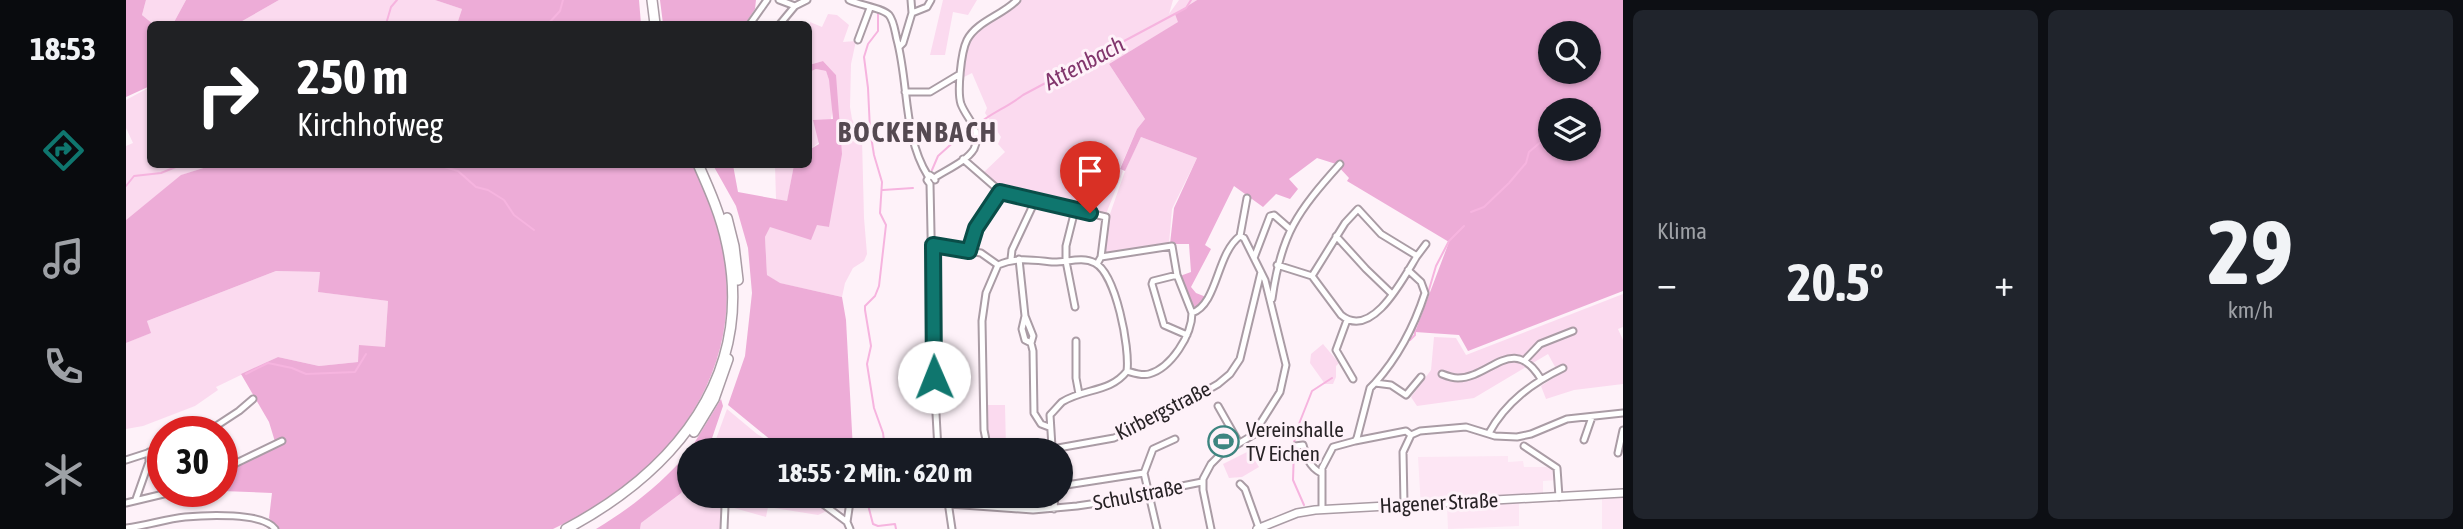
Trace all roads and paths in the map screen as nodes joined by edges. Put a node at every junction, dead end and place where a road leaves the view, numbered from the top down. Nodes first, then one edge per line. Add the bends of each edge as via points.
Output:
1 (646, 0) edge
2 (652, 0) edge
3 (767, 0) edge
4 (779, 0) edge
5 (807, 0) edge
6 (849, 0) edge
7 (911, 0) edge
8 (932, 0) edge
9 (1017, 0) edge
10 (795, 6) junction
11 (875, 9) junction
12 (912, 13) junction
13 (649, 21) edge
14 (655, 21) edge
15 (752, 21) edge
16 (782, 21) edge
17 (858, 40) dead end
18 (899, 47) junction
19 (960, 74) junction
20 (905, 92) junction
21 (963, 159) junction
22 (1340, 164) dead end
23 (700, 168) edge
24 (707, 168) edge
25 (931, 179) junction
26 (1000, 192) junction
27 (1247, 198) dead end
28 (1035, 201) junction
29 (1076, 210) junction
30 (1290, 229) junction
31 (1240, 236) junction
32 (1336, 236) junction
33 (1426, 244) dead end
34 (933, 245) junction
35 (969, 251) junction
36 (1417, 256) junction
37 (1101, 257) junction
38 (1254, 258) junction
39 (1011, 259) junction
40 (1019, 259) junction
41 (1066, 261) junction
42 (1097, 264) junction
43 (998, 265) junction
44 (1277, 265) junction
45 (1408, 270) junction
46 (1261, 272) junction
47 (1177, 275) junction
48 (1312, 276) junction
49 (1392, 295) junction
50 (1272, 303) junction
51 (1075, 307) dead end
52 (1192, 313) junction
53 (1347, 320) junction
54 (1573, 331) dead end
55 (1187, 335) junction
56 (1076, 341) dead end
57 (1524, 361) junction
58 (1563, 368) dead end
59 (1127, 371) junction
60 (1442, 374) dead end
61 (1421, 377) dead end
62 (1353, 379) dead end
63 (1541, 379) junction
64 (1375, 383) junction
65 (1079, 394) junction
66 (253, 399) dead end
67 (1218, 406) dead end
68 (1623, 413) edge
69 (231, 416) edge
70 (1592, 417) junction
71 (1049, 427) junction
72 (1623, 430) edge
73 (1489, 433) junction
74 (1411, 435) junction
75 (937, 438) edge
76 (986, 438) edge
77 (1051, 438) edge
78 (1175, 439) dead end
79 (1584, 440) dead end
80 (282, 441) dead end
81 (1355, 441) junction
82 (1240, 443) junction
83 (1073, 445) edge
84 (1295, 446) dead end
85 (1524, 446) dead end
86 (147, 453) edge
87 (1618, 453) dead end
88 (126, 460) edge
89 (238, 462) edge
90 (147, 468) edge
91 (1144, 473) junction
92 (1321, 473) junction
93 (1202, 482) junction
94 (1073, 484) edge
95 (1240, 484) dead end
96 (1623, 493) edge
97 (1149, 494) junction
98 (147, 497) edge
99 (1559, 497) junction
100 (136, 499) junction
101 (126, 503) edge
102 (1404, 504) junction
103 (725, 508) edge
104 (828, 508) edge
105 (849, 508) edge
106 (949, 508) edge
107 (1005, 508) edge
108 (1054, 509) joint
109 (1322, 509) junction
110 (847, 522) junction
111 (126, 528) edge
112 (1258, 528) edge
113 (275, 529) edge
114 (566, 529) edge
115 (579, 529) edge
116 (723, 529) edge
117 (850, 529) edge
118 (952, 529) edge
119 (1157, 529) edge
120 (1211, 529) edge

1 - 13 highway
2 - 14 highway
3 - 15 street
4 - 10 street
5 - 10 street
6 - 11 street
7 - 12 street
8 - 12 street
9 - 19 street via 968,38
10 - 16 street
11 - 17 street
11 - 18 street via 889,15
12 - 18 street
18 - 20 street
19 - 20 street via 930,92
19 - 21 street via 960,103 977,138
20 - 25 street via 912,131
21 - 25 street
21 - 26 street
22 - 30 street
23 - 114 highway via 716,204 731,272 730,323 718,372 694,421 663,460 625,494
24 - 115 highway via 729,225 737,272 736,324 724,375 704,417 676,455 628,498
25 - 34 street
26 - 28 street
26 - 35 street via 976,228
27 - 31 street
28 - 29 street
28 - 39 street
29 - 37 street via 1106,217
29 - 41 street
30 - 38 street via 1270,216
30 - 44 street
31 - 38 street
31 - 52 street via 1220,265 1204,306
32 - 36 street via 1358,209 1381,234
32 - 48 street
32 - 49 street
33 - 36 street
34 - 35 street
34 - 75 street
35 - 43 street via 985,254
36 - 45 street
37 - 42 street
37 - 47 street via 1172,246
38 - 46 street
39 - 40 street
39 - 43 street
40 - 41 street
40 - 71 street via 1025,316 1022,329 1033,351 1034,413
41 - 42 street
41 - 51 street
42 - 59 street via 1107,276 1121,318
43 - 76 street via 986,293 982,321
44 - 48 street
44 - 50 street
45 - 49 street
45 - 64 street via 1425,293 1412,329
46 - 50 street
46 - 83 street, Kirbergstraße via 1240,359 1230,374 1192,400 1114,438
47 - 52 street
47 - 55 street via 1152,284 1164,325
48 - 53 street
49 - 53 street via 1366,320
50 - 82 street via 1285,357 1284,376 1280,392 1253,435
52 - 55 street
53 - 62 street via 1336,350
54 - 57 street via 1540,344
55 - 59 street via 1180,348 1152,373
56 - 65 street
57 - 60 street via 1509,358 1461,378
57 - 63 street
58 - 63 street
59 - 65 street via 1115,384
61 - 64 street via 1406,395 1391,385
63 - 73 street via 1506,408
64 - 81 street via 1367,391
65 - 71 street via 1050,415
66 - 69 street
67 - 82 street
68 - 70 street
70 - 73 street via 1567,419 1517,437
70 - 79 street
71 - 77 street
72 - 87 street
73 - 74 street via 1466,427
74 - 81 street via 1406,431
74 - 102 street via 1403,452
78 - 91 street via 1153,449
80 - 89 street
81 - 92 street via 1333,447
82 - 93 street via 1211,464
84 - 92 street via 1303,445 1314,469
85 - 99 street via 1557,468
86 - 88 street
90 - 100 street
91 - 94 street
91 - 97 street
92 - 109 street
93 - 97 street, Schulstraße
93 - 120 street
95 - 112 street, Hagener Straße
96 - 99 main road, Hagener Straße
97 - 108 street, Schulstraße
97 - 119 street
98 - 100 street
99 - 102 main road, Hagener Straße
100 - 101 street
102 - 109 main road, Hagener Straße
103 - 116 street
104 - 110 street
105 - 110 street
106 - 118 street
107 - 108 street, Schulstraße
109 - 112 main road, Hagener Straße
110 - 117 street
111 - 113 street via 185,517 231,517 254,518

